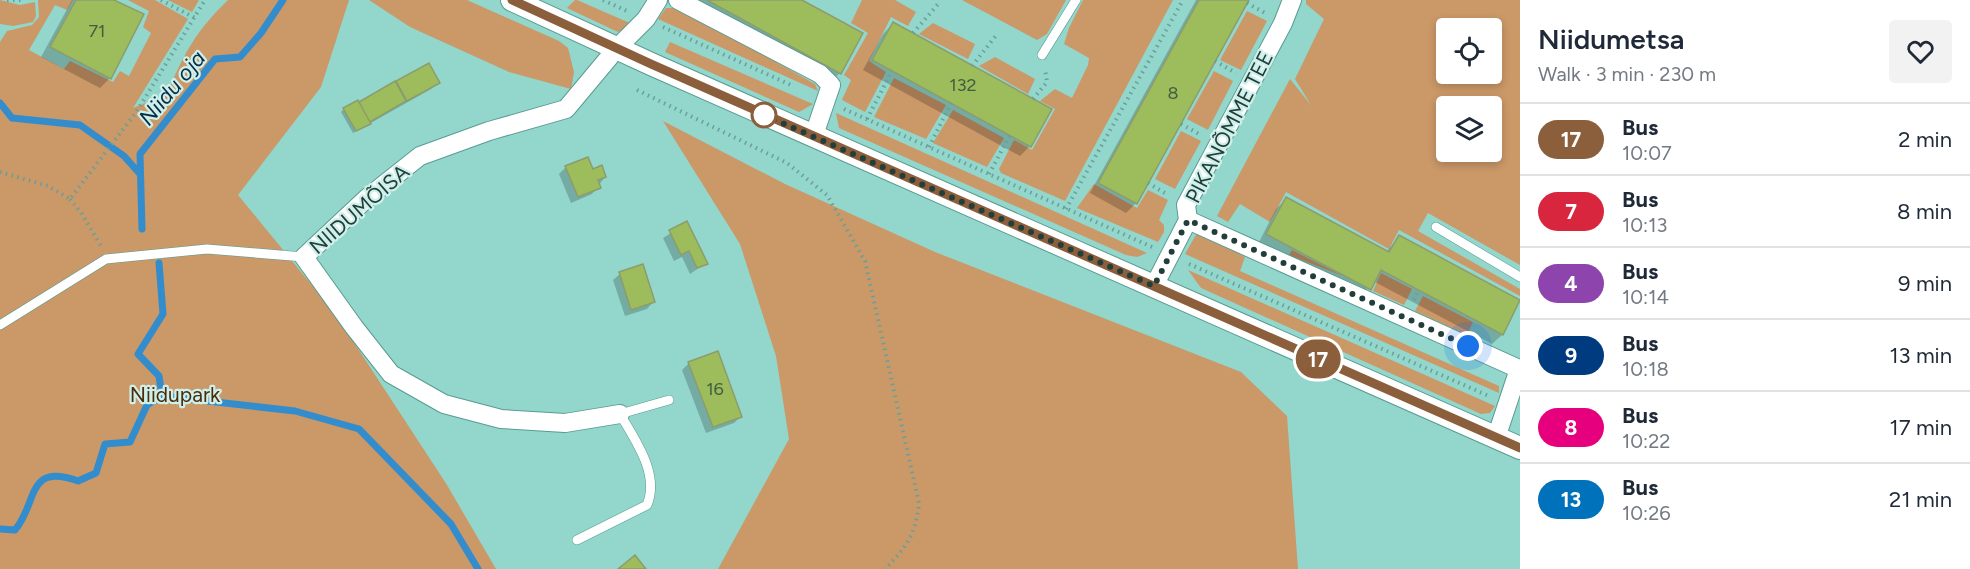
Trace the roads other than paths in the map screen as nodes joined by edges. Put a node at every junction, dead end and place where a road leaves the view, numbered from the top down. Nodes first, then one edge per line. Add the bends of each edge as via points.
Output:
1 (512, 0) edge
2 (658, 0) edge
3 (678, 0) edge
4 (1076, 0) edge
5 (1292, 0) edge
6 (617, 48) junction
7 (1042, 55) road end
8 (814, 135) junction
9 (1188, 220) junction
10 (1436, 226) dead end
11 (304, 256) junction
12 (1520, 277) edge
13 (1154, 286) junction
14 (0, 326) edge
15 (1519, 368) edge
16 (669, 400) dead end
17 (620, 414) junction
18 (1496, 438) junction
19 (1520, 448) edge
20 (577, 540) dead end

1 - 6 street
2 - 6 street, NIIDUMÕISA via 646,20
3 - 8 street via 820,74 831,85
4 - 7 lane
5 - 9 street, PIKANÕMME TEE via 1186,205
6 - 8 street
6 - 11 street, NIIDUMÕISA via 566,109 420,156
8 - 13 street
9 - 13 street, PIKANÕMME TEE
9 - 15 street
10 - 12 lane
11 - 14 lane via 207,249 106,259
11 - 17 street, NIIDUMÕISA via 391,374 444,404 501,419 565,423
13 - 18 street
15 - 18 street
16 - 17 lane
17 - 20 lane via 648,470 650,497 643,508
18 - 19 street

